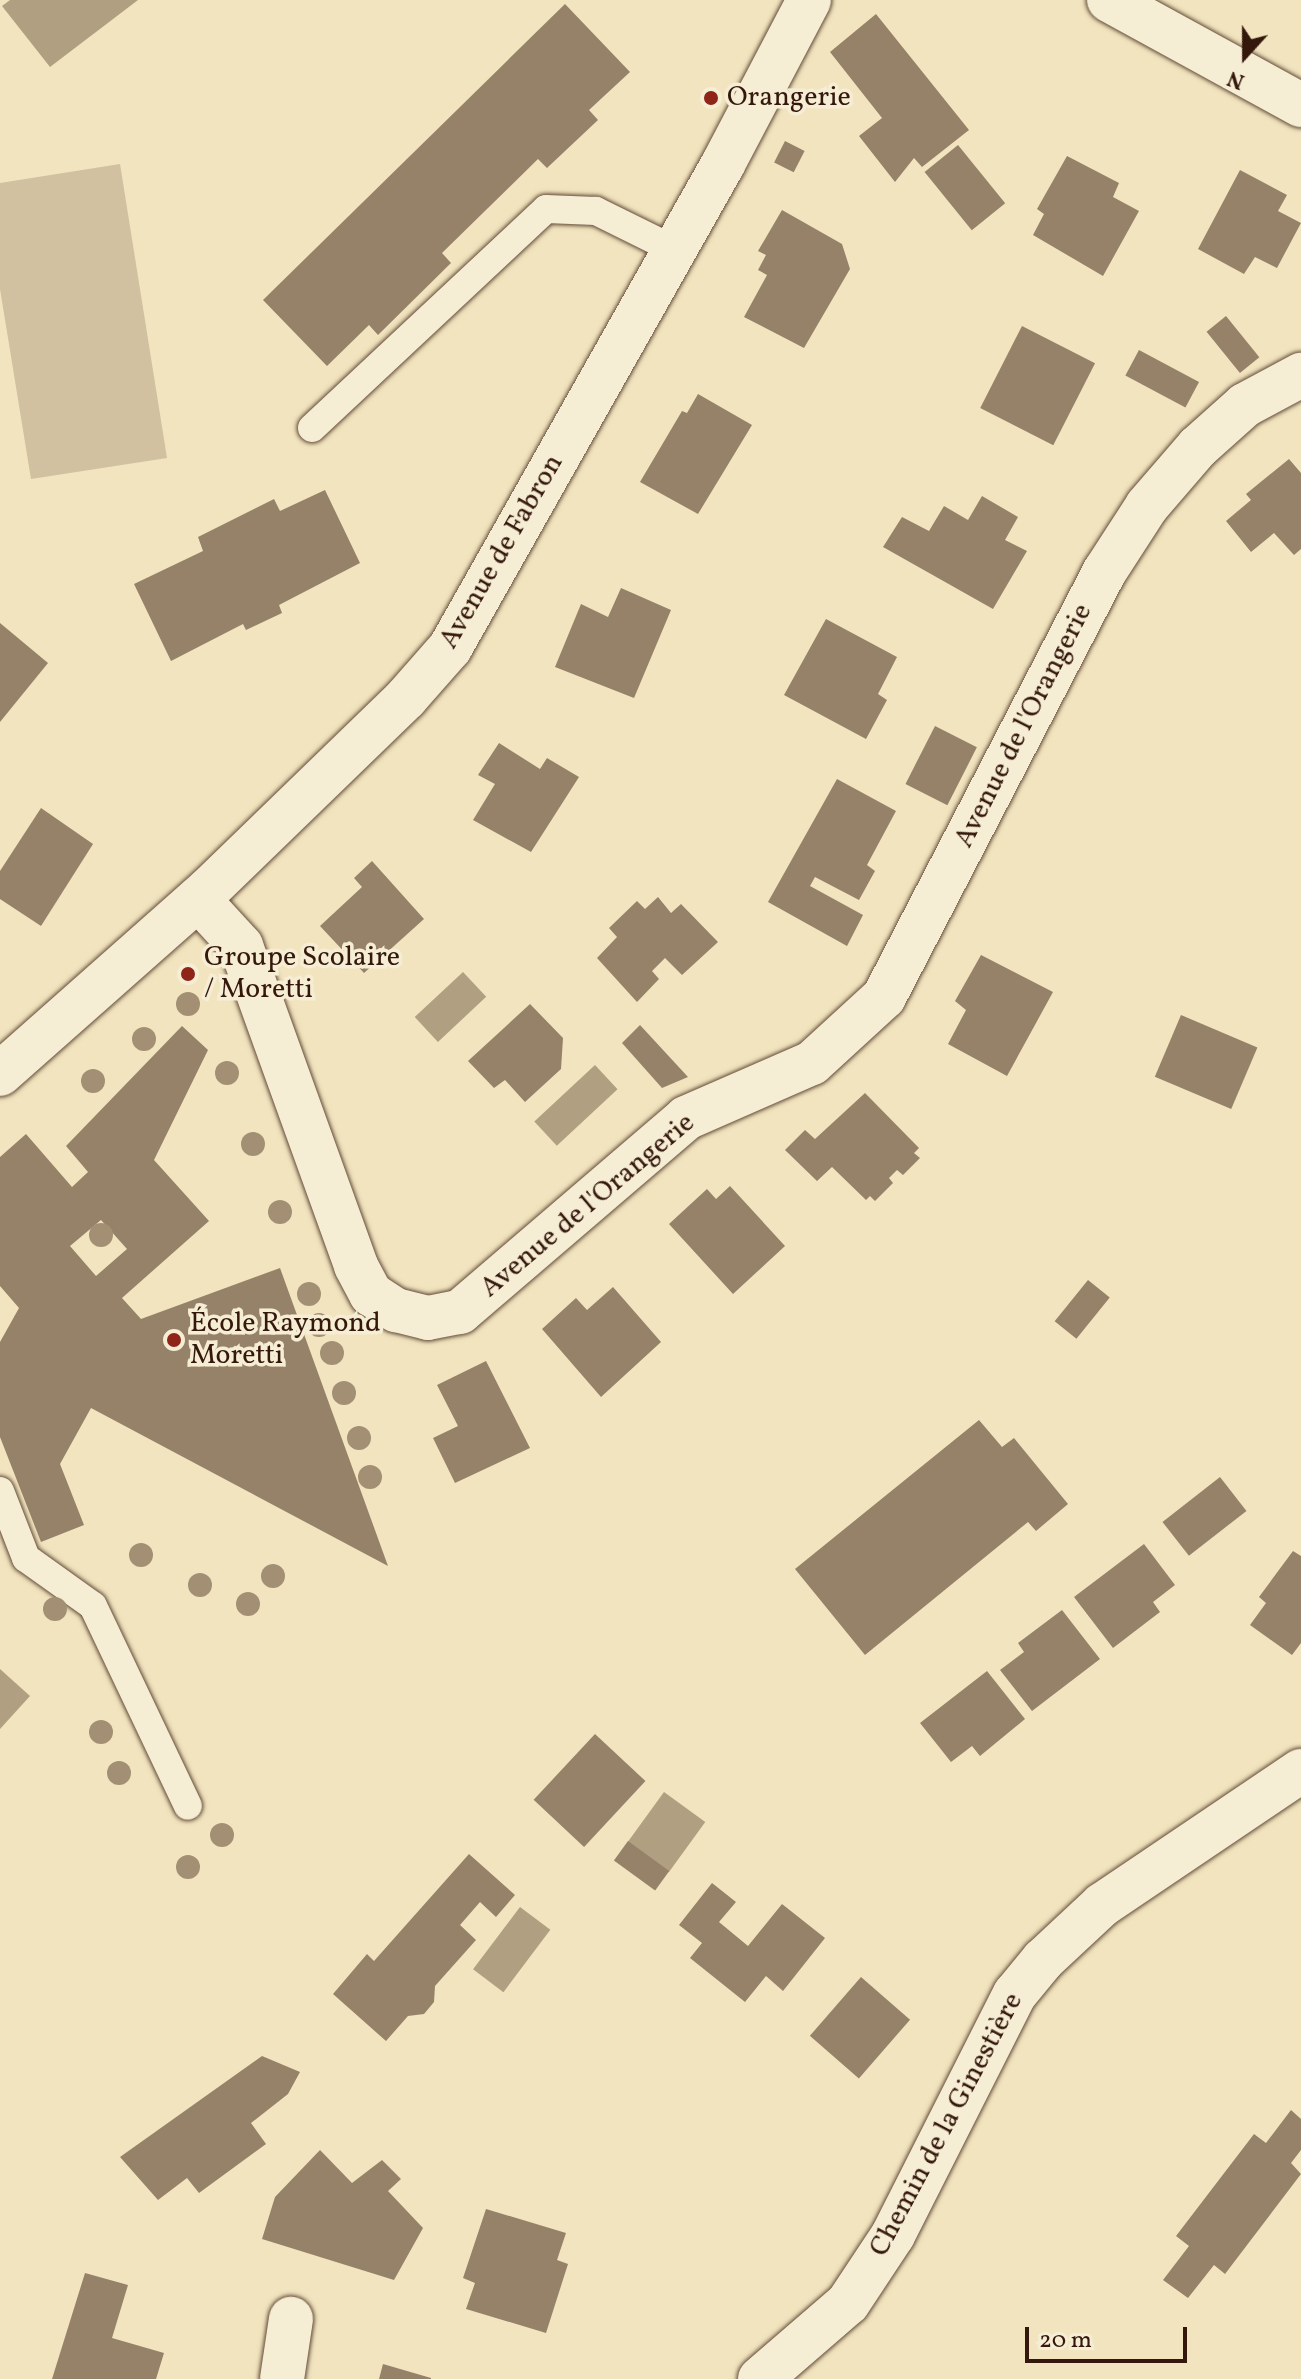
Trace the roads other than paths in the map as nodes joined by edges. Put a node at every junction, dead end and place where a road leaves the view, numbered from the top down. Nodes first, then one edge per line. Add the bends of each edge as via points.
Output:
1 (809, 0) edge
2 (1109, 0) edge
3 (1301, 105) edge
4 (671, 248) junction
5 (1301, 375) edge
6 (312, 428) dead end
7 (198, 899) junction
8 (6, 1057) edge
9 (0, 1491) edge
10 (1301, 1771) edge
11 (188, 1806) dead end
12 (291, 2319) dead end
13 (282, 2379) edge
14 (760, 2379) edge

1 - 4 street, Avenue de Fabron via 723,164
2 - 3 street
4 - 6 lane via 596,211 546,209
4 - 7 street, Avenue de Fabron via 450,648 406,698
5 - 7 street, Avenue de l'Orangerie via 1245,405 1198,447 1147,506 1105,571 884,997 812,1063 686,1118 460,1312 428,1318 396,1310 371,1294 356,1266 241,946
7 - 8 street, Avenue de Fabron
9 - 11 lane via 26,1558 93,1606
10 - 14 street, Chemin de la Ginestière via 1102,1905 1043,1960 1015,1994 893,2235 848,2303
12 - 13 street

